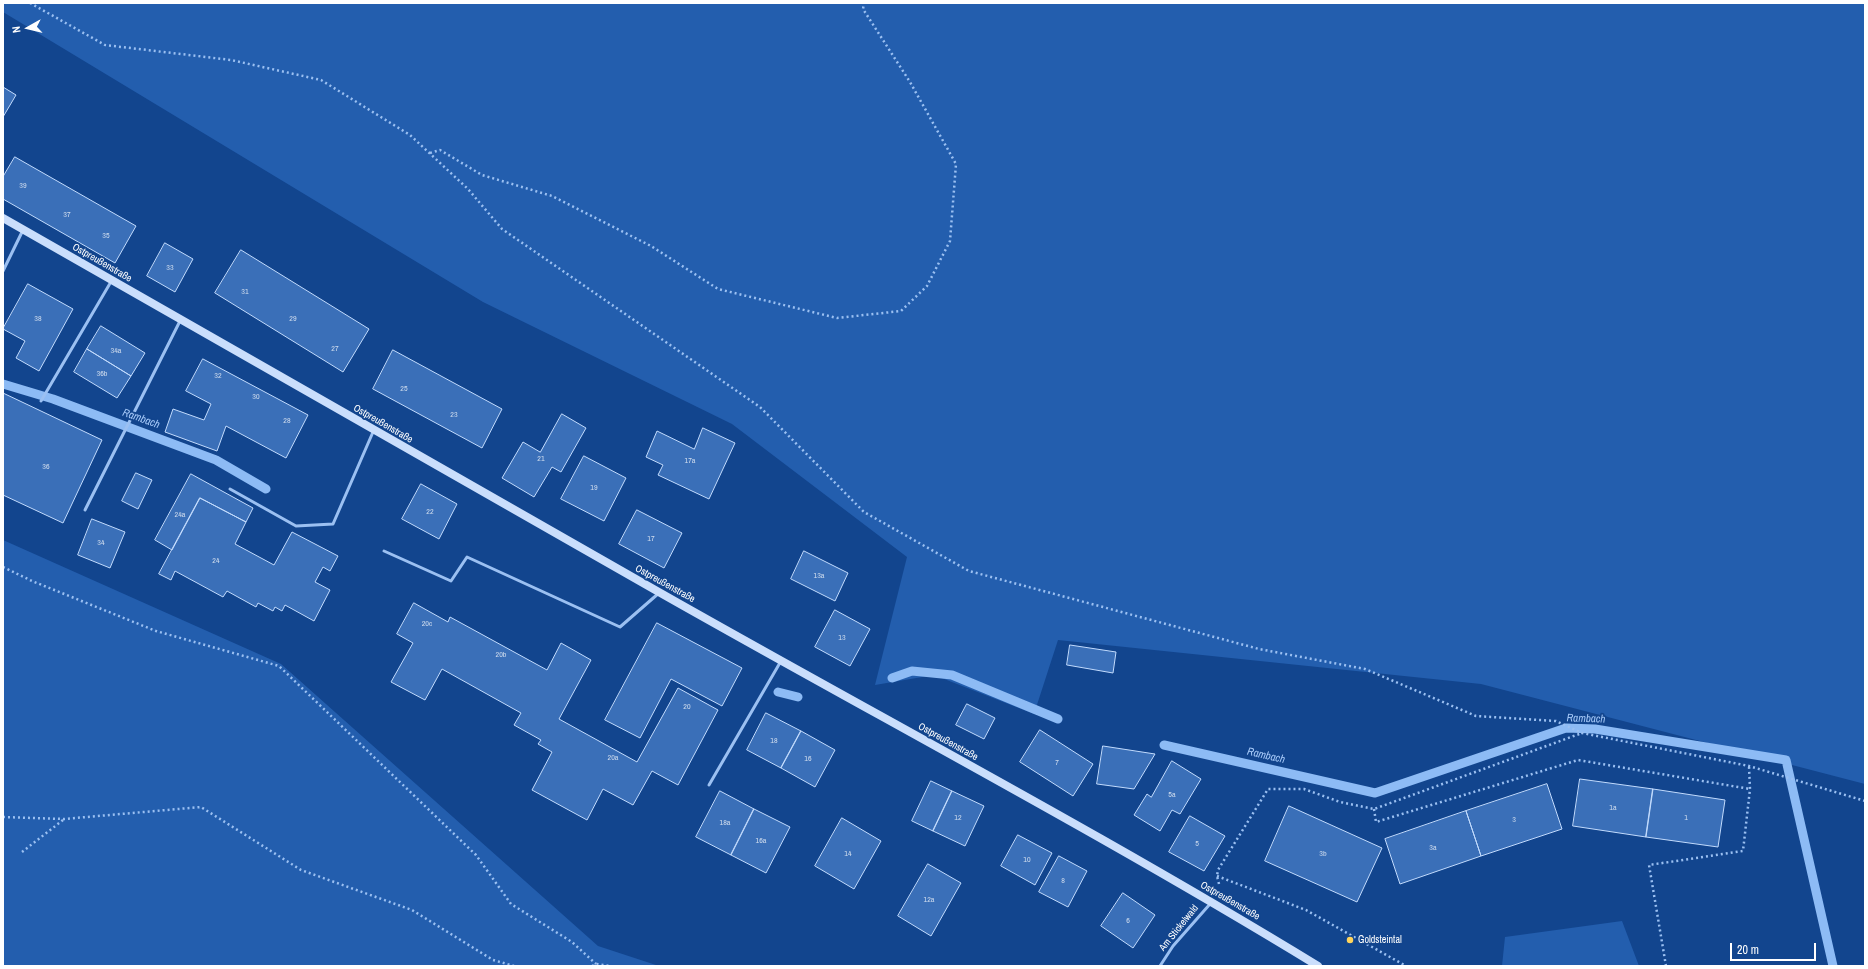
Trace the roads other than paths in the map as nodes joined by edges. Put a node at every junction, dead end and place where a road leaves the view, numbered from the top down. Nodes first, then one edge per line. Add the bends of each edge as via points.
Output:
1 (3, 218) edge
2 (23, 230) junction
3 (3, 272) edge
4 (112, 280) junction
5 (180, 320) junction
6 (41, 401) dead end
7 (374, 430) junction
8 (230, 489) dead end
9 (85, 510) dead end
10 (384, 551) dead end
11 (659, 593) junction
12 (782, 660) junction
13 (709, 785) dead end
14 (1212, 902) junction
15 (1160, 966) edge
16 (1318, 966) edge

1 - 2 main road, Ostpreußenstraße
2 - 3 lane
2 - 4 main road, Ostpreußenstraße
4 - 5 main road, Ostpreußenstraße
4 - 6 lane
5 - 7 main road, Ostpreußenstraße
5 - 9 lane
7 - 8 lane via 333,524 296,526
7 - 11 main road, Ostpreußenstraße
10 - 11 lane via 451,581 467,557 620,627
11 - 12 main road, Ostpreußenstraße
12 - 13 lane
12 - 14 main road, Ostpreußenstraße
14 - 15 lane, Am Stickelwald via 1173,946
14 - 16 main road, Ostpreußenstraße

